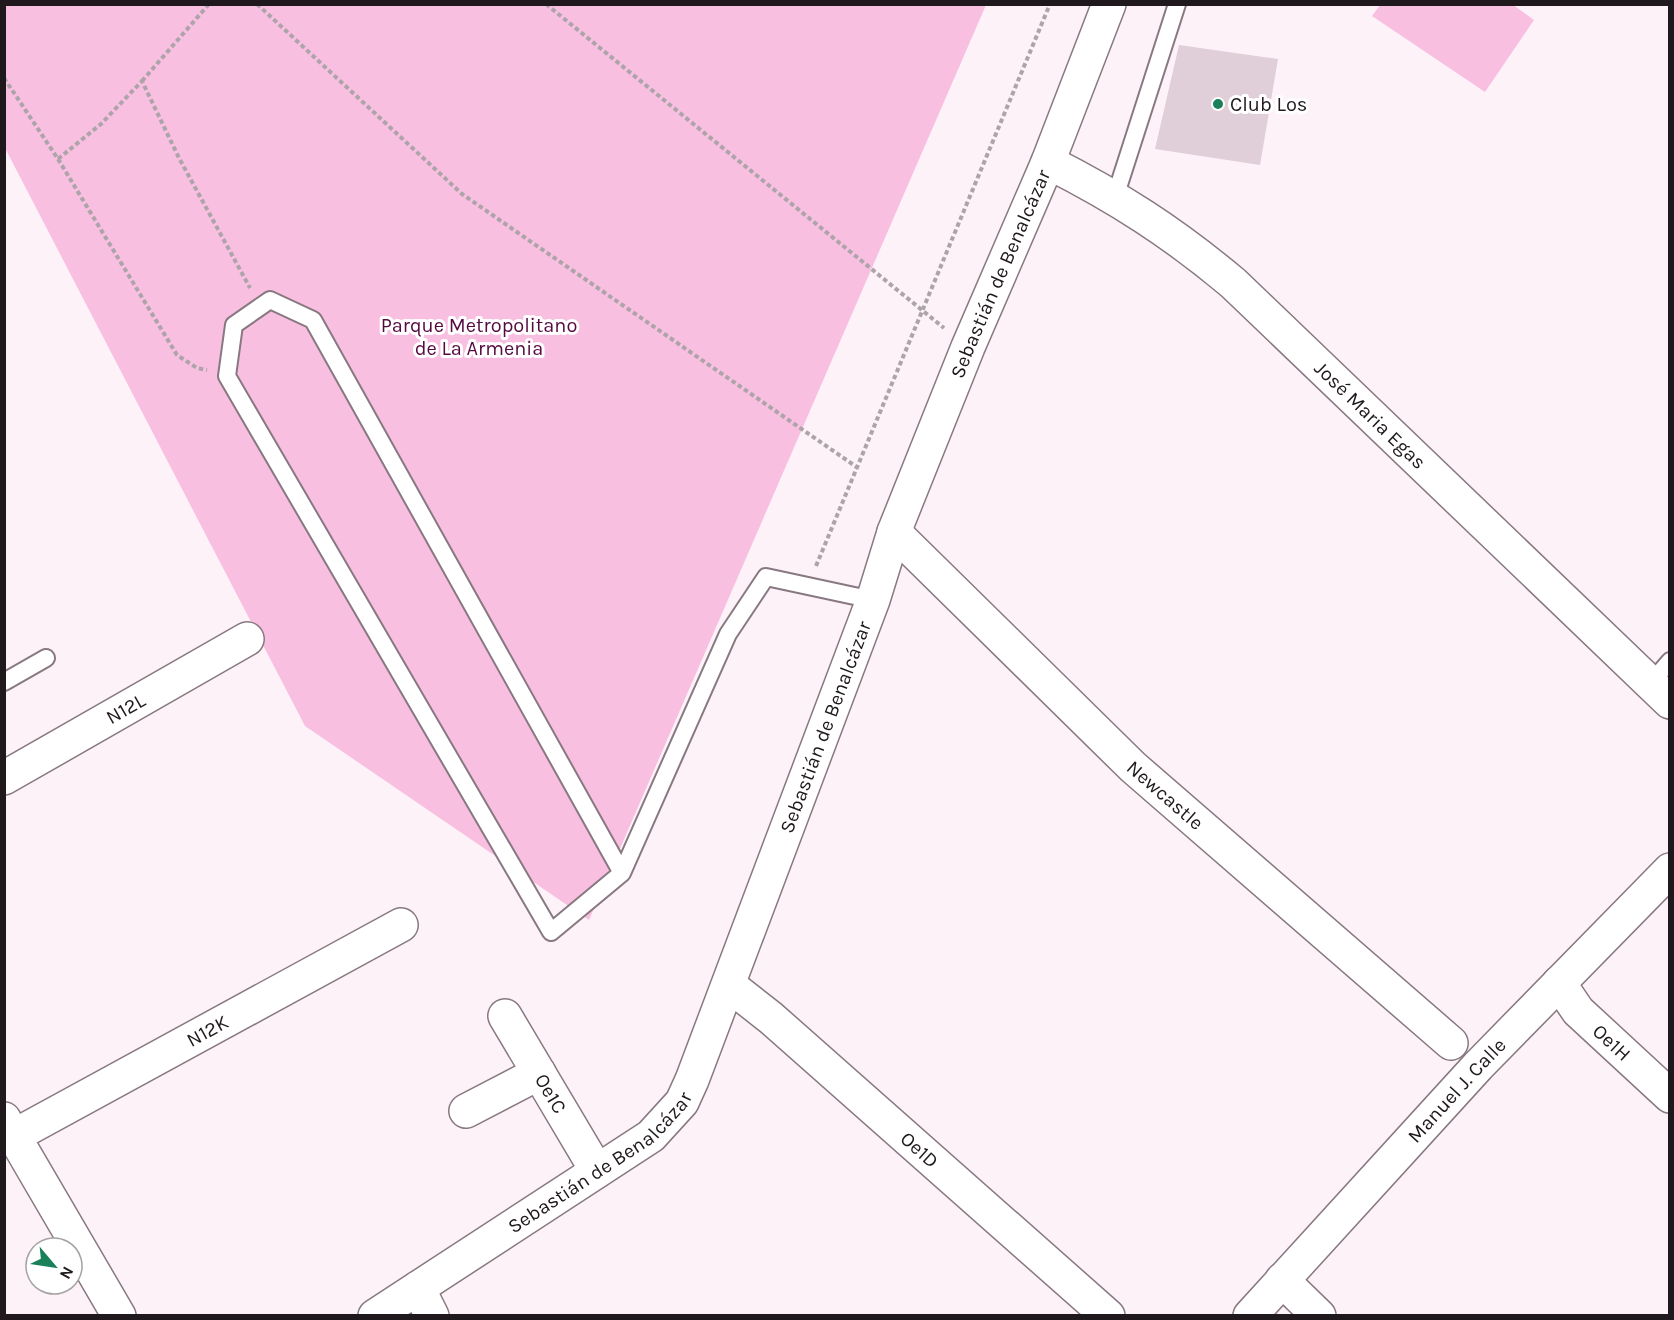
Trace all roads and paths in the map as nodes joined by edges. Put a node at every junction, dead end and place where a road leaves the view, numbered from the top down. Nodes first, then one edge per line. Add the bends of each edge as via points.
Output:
1 (209, 4) edge
2 (257, 4) edge
3 (546, 4) edge
4 (1050, 4) edge
5 (1109, 4) edge
6 (1177, 4) edge
7 (4, 78) edge
8 (142, 81) junction
9 (58, 159) junction
10 (1048, 162) junction
11 (1115, 197) junction
12 (260, 307) junction
13 (924, 311) junction
14 (968, 347) junction
15 (226, 376) junction
16 (858, 468) junction
17 (894, 532) junction
18 (808, 586) junction
19 (873, 600) junction
20 (247, 639) dead end
21 (46, 658) dead end
22 (4, 681) edge
23 (1663, 682) edge
24 (4, 778) edge
25 (1670, 870) edge
26 (622, 873) junction
27 (401, 926) dead end
28 (1559, 983) junction
29 (729, 985) junction
30 (505, 1016) dead end
31 (1451, 1043) dead end
32 (538, 1073) junction
33 (1670, 1096) edge
34 (466, 1111) dead end
35 (10, 1128) edge
36 (597, 1171) junction
37 (1282, 1280) junction
38 (425, 1302) edge
39 (119, 1316) edge
40 (375, 1316) edge
41 (1108, 1316) edge
42 (1251, 1316) edge
43 (1319, 1316) edge

1 - 8 path
2 - 16 path via 462,194
3 - 13 path
4 - 13 path
5 - 10 street, Sebastián de Benalcázar
6 - 11 lane
7 - 9 path
8 - 9 path via 101,124
8 - 12 path
9 - 15 path via 177,355 197,368
10 - 11 street, José Maria Egas
10 - 14 street, Sebastián de Benalcázar
11 - 23 street, José Maria Egas via 1233,283
12 - 15 lane via 234,325
12 - 26 lane via 270,300 313,320
13 - 14 path
13 - 16 path
14 - 17 street, Sebastián de Benalcázar
15 - 26 lane via 551,932
16 - 18 path
17 - 19 street, Sebastián de Benalcázar
17 - 31 street, Newcastle via 1133,767
18 - 19 lane
18 - 26 lane via 766,577 728,634
19 - 29 street, Sebastián de Benalcázar
20 - 24 street, N12L
21 - 22 lane
25 - 28 street, Manuel J. Calle
27 - 35 street, N12K
28 - 33 street, Oe1H via 1578,1011
28 - 37 street, Manuel J. Calle
29 - 36 street, Sebastián de Benalcázar via 682,1102 651,1136
29 - 41 street, Oe1D
30 - 32 street, Oe1C
32 - 34 street
32 - 36 street, Oe1C
35 - 39 street
36 - 38 street, Sebastián de Benalcázar
37 - 42 street, Manuel J. Calle
37 - 43 street
38 - 40 street, Sebastián de Benalcázar

